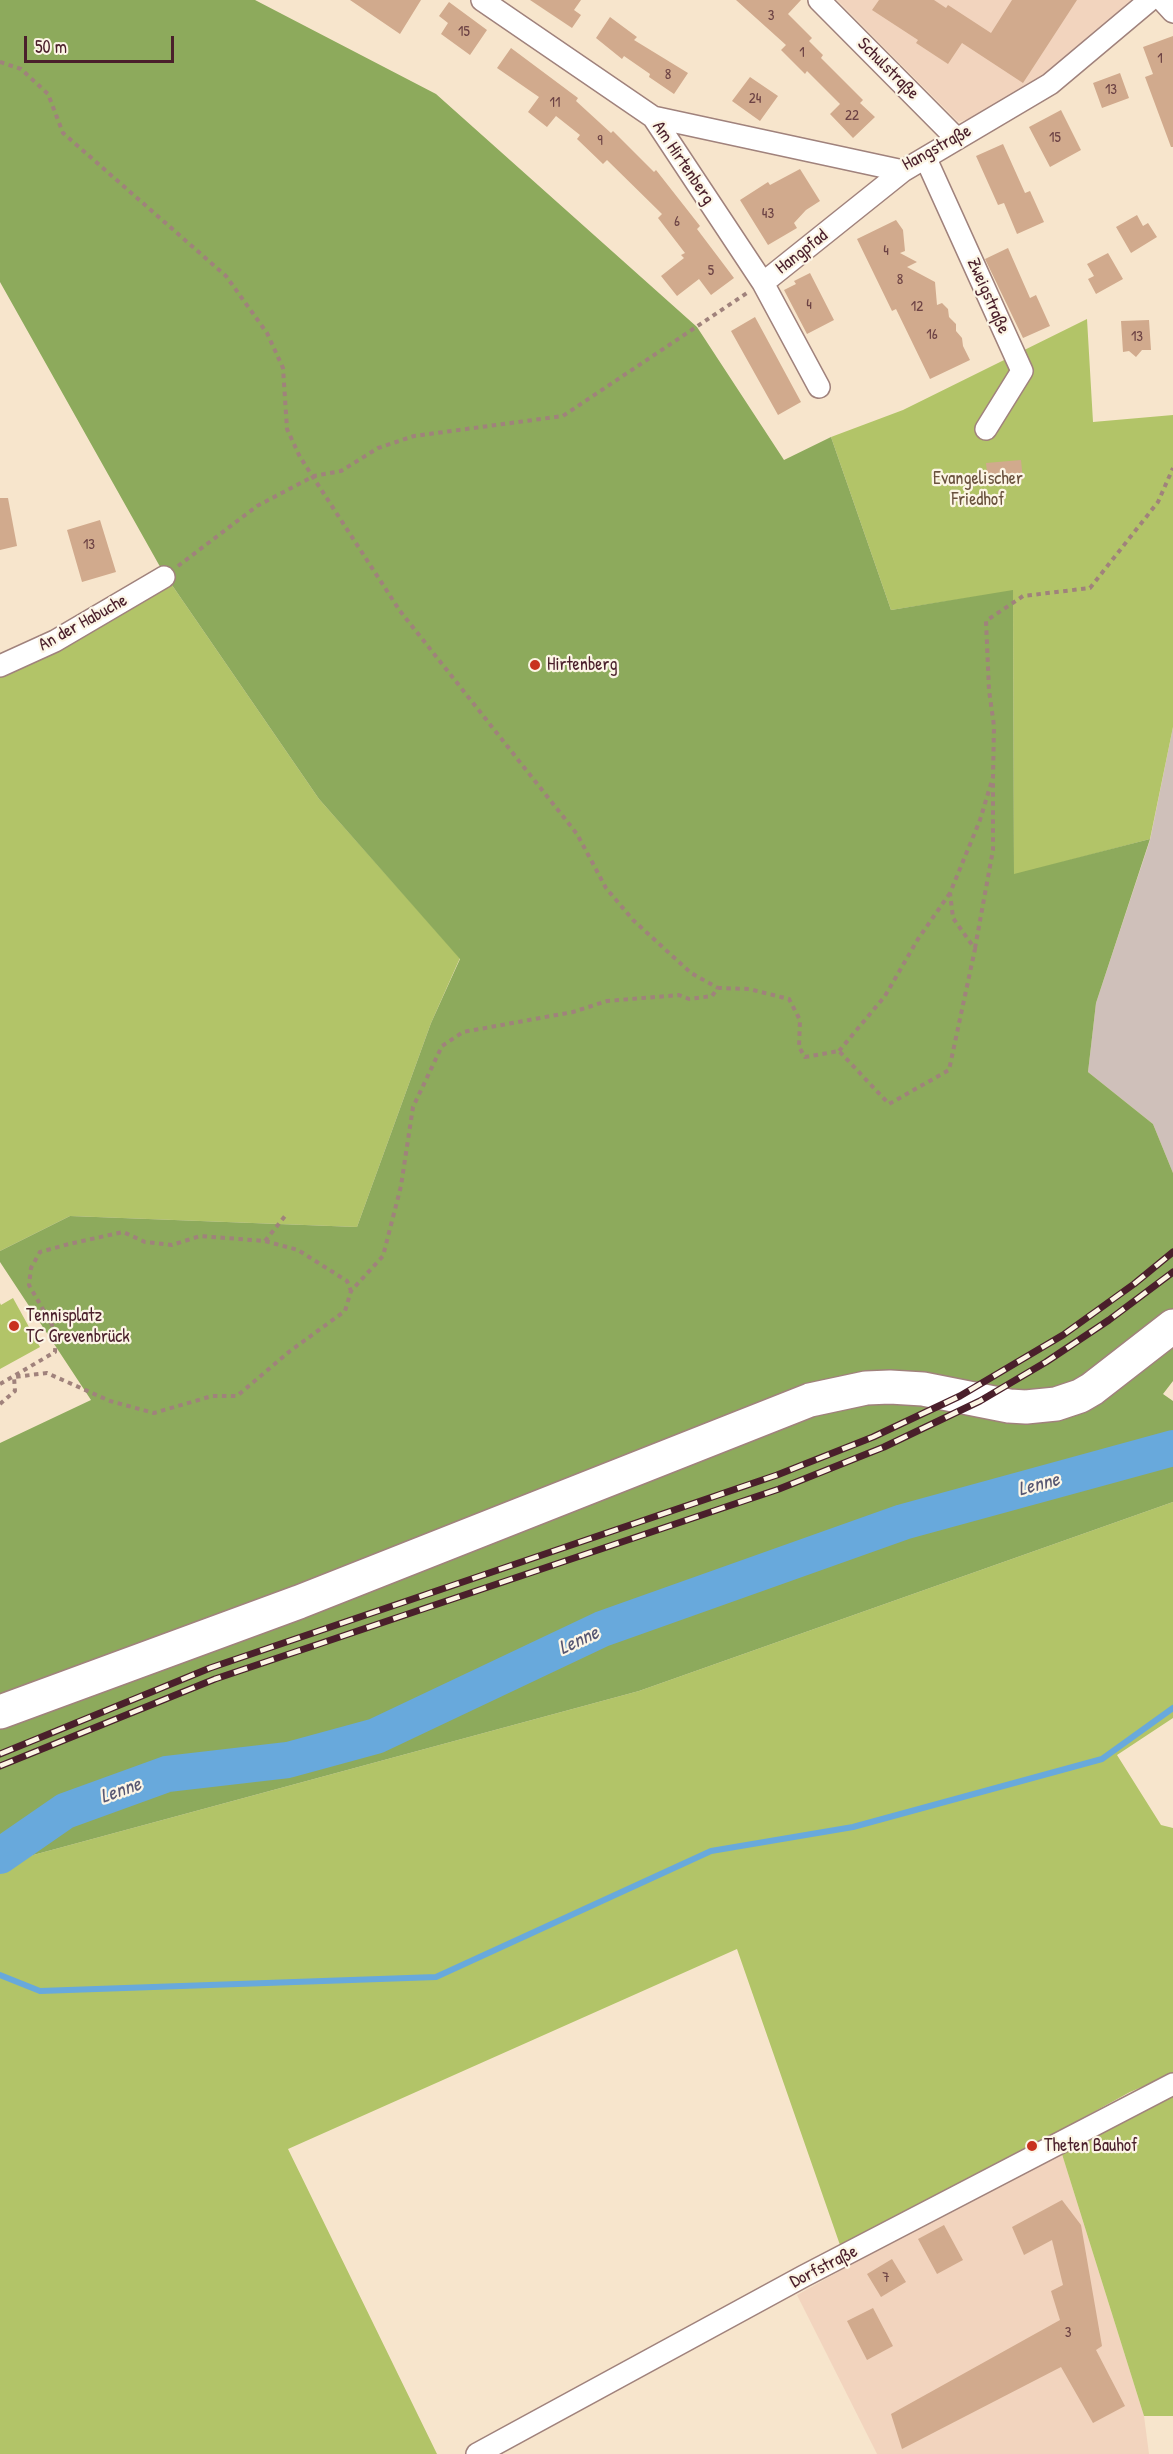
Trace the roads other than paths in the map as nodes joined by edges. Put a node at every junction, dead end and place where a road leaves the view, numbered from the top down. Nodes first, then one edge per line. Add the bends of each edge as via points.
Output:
1 (482, 0) edge
2 (819, 0) edge
3 (1150, 0) edge
4 (1162, 0) edge
5 (1173, 12) edge
6 (653, 117) junction
7 (956, 138) junction
8 (926, 159) junction
9 (903, 171) junction
10 (763, 283) junction
11 (819, 387) dead end
12 (986, 429) dead end
13 (164, 577) road end
14 (0, 666) edge
15 (1173, 1326) edge
16 (0, 1712) edge
17 (1173, 2084) edge
18 (477, 2454) edge

1 - 6 street, Am Hirtenberg
2 - 7 street, Schulstraße
3 - 7 street, Hangstraße via 1050,84
4 - 5 street
6 - 9 street, Hangstraße
6 - 10 street, Am Hirtenberg
7 - 8 street, Hangstraße
8 - 9 street, Hangstraße
8 - 12 street, Zweigstraße via 1022,371
9 - 10 street, Hangpfad
10 - 11 street, Am Hirtenberg
13 - 14 street, An der Habuche via 55,641
15 - 16 main road via 1092,1389 1056,1404 1010,1406 923,1389 890,1387 844,1391 810,1400 299,1602
17 - 18 street, Dorfstraße via 804,2276

